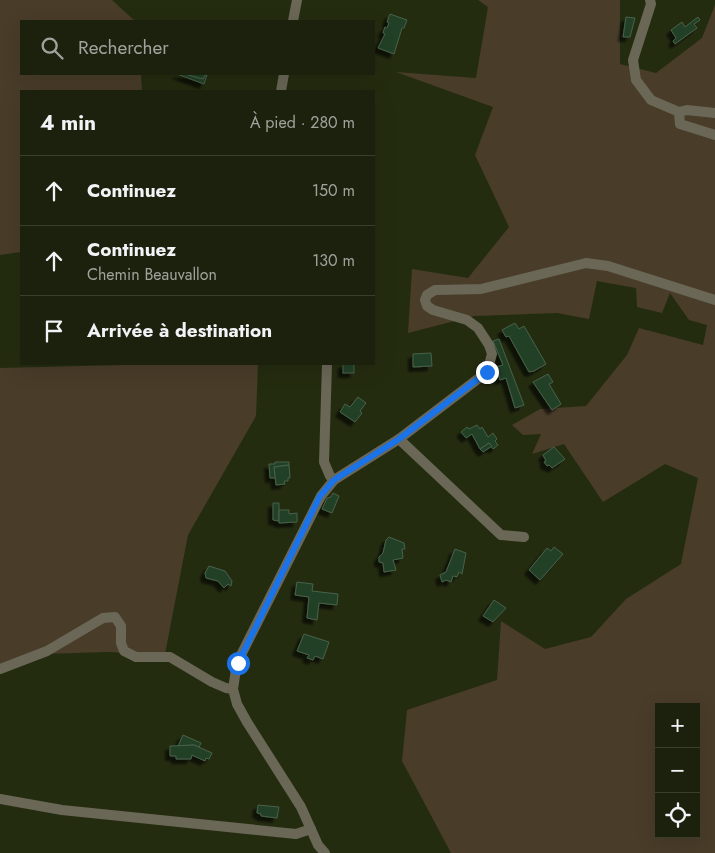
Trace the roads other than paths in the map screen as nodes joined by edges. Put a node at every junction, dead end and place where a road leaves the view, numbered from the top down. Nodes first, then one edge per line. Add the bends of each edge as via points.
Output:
1 (297, 0) edge
2 (650, 0) edge
3 (293, 20) edge
4 (284, 75) edge
5 (281, 90) edge
6 (679, 112) junction
7 (715, 113) edge
8 (715, 135) edge
9 (715, 300) edge
10 (328, 365) edge
11 (399, 439) junction
12 (334, 480) junction
13 (524, 537) dead end
14 (0, 670) edge
15 (233, 689) junction
16 (0, 799) edge
17 (311, 829) junction
18 (325, 853) edge

1 - 3 street
2 - 6 street via 633,60 636,80 650,100
4 - 5 street
6 - 7 street
6 - 8 street via 680,124
9 - 11 street via 608,266 586,263 481,289 435,290 426,295 427,306 467,320 478,328 489,345 491,361 487,372
10 - 12 street via 324,462
11 - 12 street
11 - 13 street via 501,535
12 - 15 street via 320,496 238,663
14 - 15 street via 47,651 103,618 115,617 121,626 124,651 136,657 170,657 212,682
15 - 17 street via 246,722
16 - 17 street via 62,810 296,834
17 - 18 street

